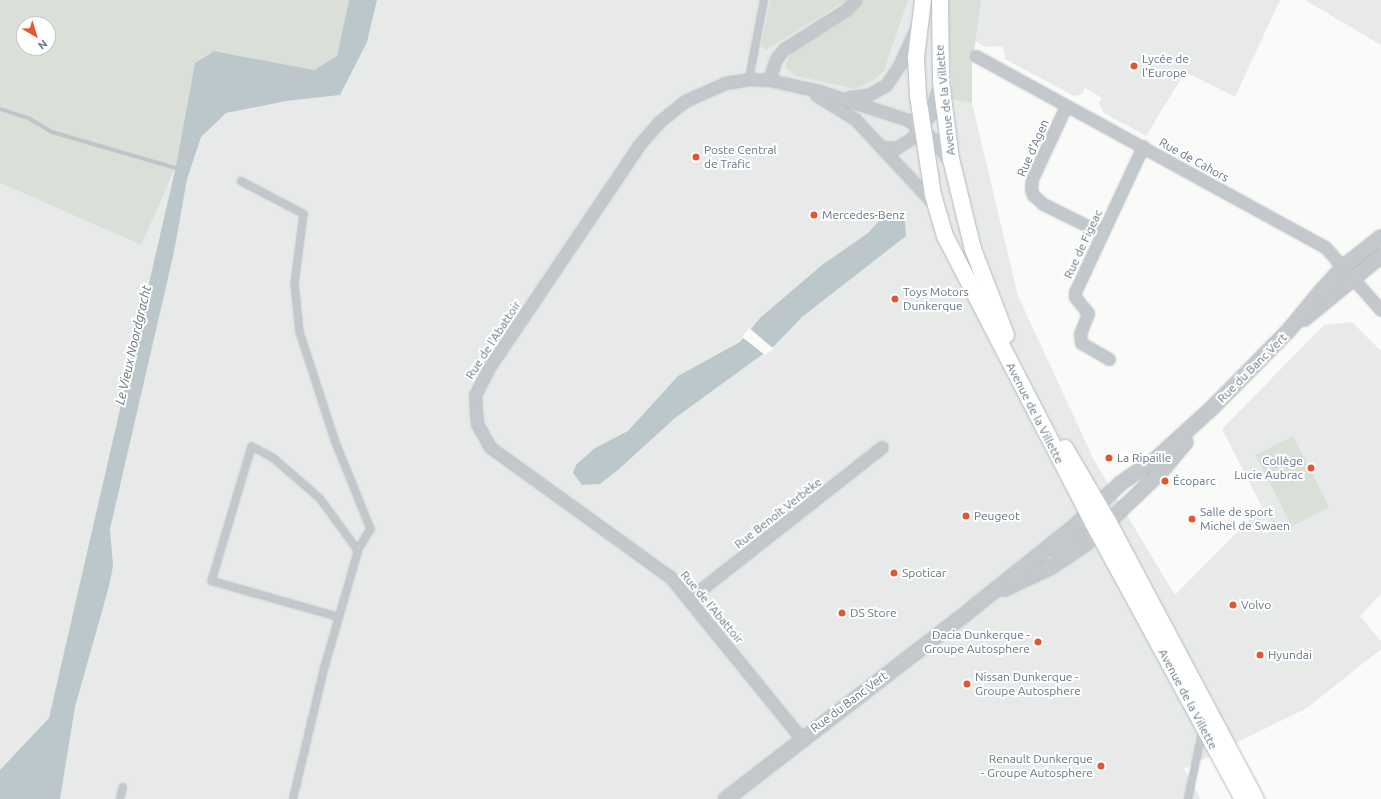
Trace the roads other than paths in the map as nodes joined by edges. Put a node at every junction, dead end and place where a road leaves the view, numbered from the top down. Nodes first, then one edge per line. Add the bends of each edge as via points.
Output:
1 (764, 0) edge
2 (856, 0) edge
3 (923, 0) edge
4 (940, 0) edge
5 (921, 16) junction
6 (976, 56) dead end
7 (941, 72) junction
8 (749, 79) junction
9 (769, 80) junction
10 (796, 86) junction
11 (842, 97) junction
12 (1066, 106) junction
13 (921, 128) junction
14 (1143, 146) junction
15 (882, 147) junction
16 (953, 170) junction
17 (241, 181) dead end
18 (936, 207) junction
19 (1102, 233) junction
20 (1381, 237) edge
21 (1381, 256) edge
22 (1343, 268) junction
23 (1353, 279) junction
24 (1381, 310) edge
25 (1289, 330) junction
26 (1109, 359) dead end
27 (1214, 406) junction
28 (882, 447) dead end
29 (1098, 519) junction
30 (358, 551) junction
31 (690, 598) junction
32 (974, 607) junction
33 (339, 617) junction
34 (1207, 707) junction
35 (1204, 726) junction
36 (801, 738) junction
37 (123, 788) dead end
38 (120, 799) edge
39 (293, 799) edge
40 (726, 799) edge
41 (1188, 799) edge
42 (1243, 799) edge
43 (1256, 799) edge

1 - 8 lane
2 - 9 street via 848,9 784,49 776,59
3 - 5 main road, Avenue de la Villette
4 - 7 main road, Avenue de la Villette
5 - 11 street, Rue de l'Abattoir via 900,66 886,85 868,95
5 - 13 main road, Avenue de la Villette via 916,67
6 - 12 street, Rue de Cahors
7 - 13 street via 935,103
7 - 16 main road, Avenue de la Villette
8 - 9 street, Rue de l'Abattoir
8 - 31 street, Rue de l'Abattoir via 725,84 685,101 650,132 488,369 475,395 477,424 483,438 496,452 660,568
9 - 10 street, Rue de l'Abattoir
10 - 11 street, Rue de l'Abattoir
10 - 15 street, Rue de l'Abattoir via 842,109
11 - 13 street, Rue de l'Abattoir via 902,117
12 - 14 street, Rue de Cahors
12 - 19 street, Rue d'Agen via 1032,179 1031,189 1043,204
13 - 15 street via 900,147
13 - 16 street, Rue de l'Abattoir via 936,141
13 - 18 main road, Avenue de la Villette
14 - 19 street, Rue de Figeac
14 - 22 street, Rue de Cahors via 1325,247
15 - 18 street, Rue de l'Abattoir
16 - 29 main road, Avenue de la Villette via 972,245 1004,330
17 - 30 lane via 304,214 295,284 300,332 335,440 371,529
18 - 29 main road, Avenue de la Villette via 959,267
19 - 26 street, Rue de Figeac via 1074,295 1088,313 1080,334 1081,343
20 - 22 street, Rue du Banc Vert
21 - 23 street, Rue du Banc Vert
22 - 23 street, Rue de Cahors
22 - 25 street, Rue du Banc Vert via 1321,290
23 - 24 street, Rue de Cahors
23 - 25 street, Rue du Banc Vert
25 - 27 street, Rue du Banc Vert
27 - 29 street, Rue du Banc Vert via 1183,434 1157,465
27 - 29 street, Rue du Banc Vert via 1168,464
28 - 31 street, Rue Benoît Verbèke
29 - 32 street, Rue du Banc Vert
29 - 32 street, Rue du Banc Vert via 1079,536 1003,590
29 - 34 main road, Avenue de la Villette
29 - 35 main road, Avenue de la Villette
30 - 33 lane
30 - 33 lane via 320,499 274,458 252,448 212,581
31 - 36 street, Rue de l'Abattoir
32 - 36 street, Rue du Banc Vert
33 - 39 lane
34 - 35 lane
34 - 43 main road, Avenue de la Villette
35 - 41 lane
35 - 42 main road, Avenue de la Villette
36 - 40 street, Rue du Banc Vert
37 - 38 lane

